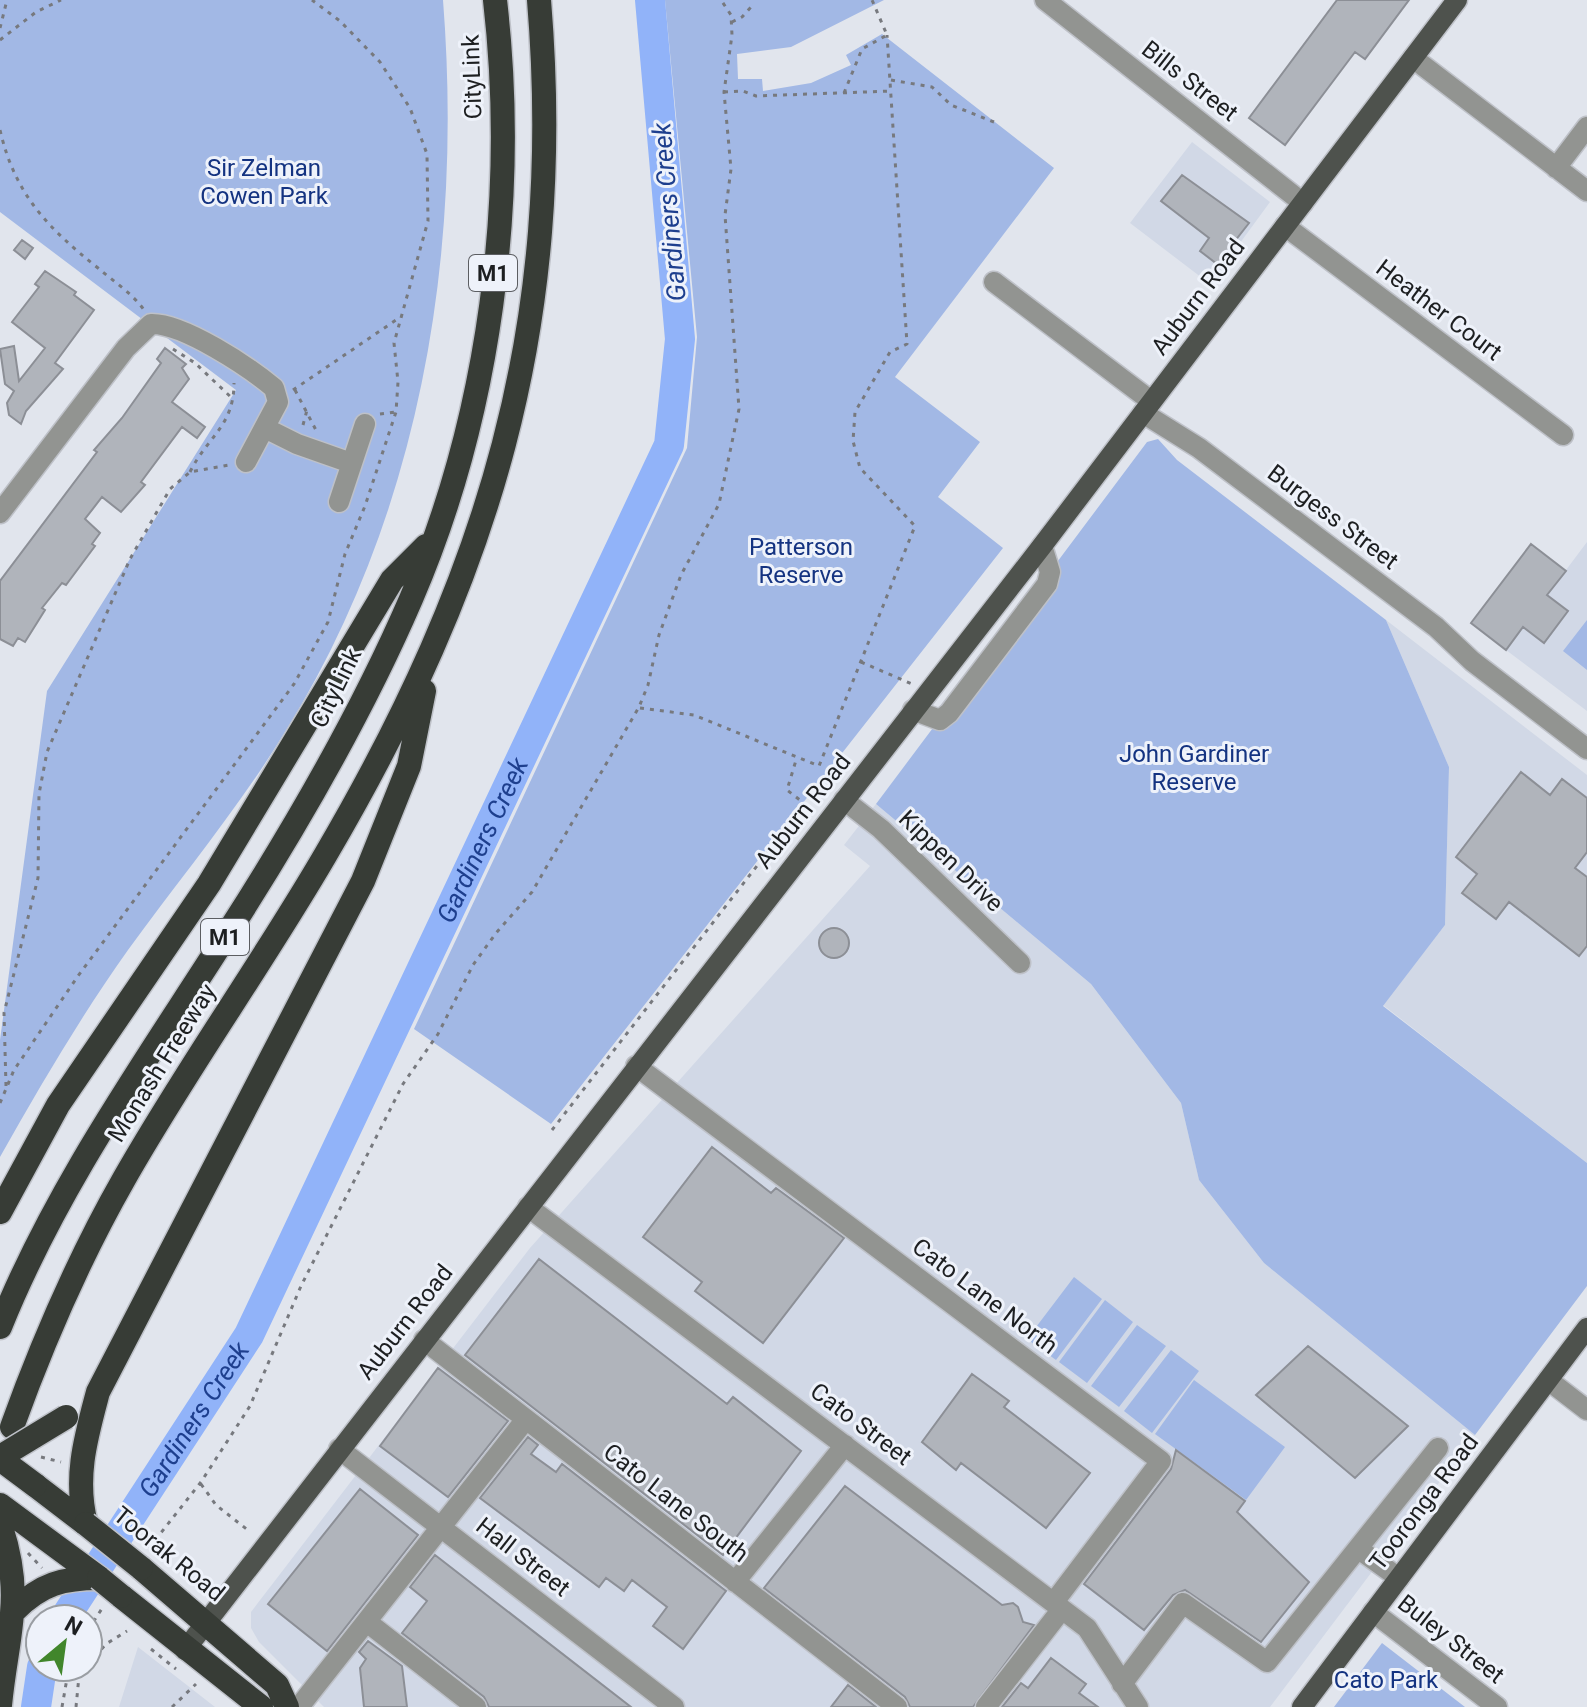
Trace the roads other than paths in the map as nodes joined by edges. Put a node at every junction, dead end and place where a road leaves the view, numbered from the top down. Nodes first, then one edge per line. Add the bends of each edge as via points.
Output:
1 (495, 0) edge
2 (539, 0) edge
3 (1045, 0) edge
4 (1457, 0) edge
5 (1413, 58) junction
6 (1587, 127) edge
7 (1556, 168) junction
8 (1587, 191) edge
9 (1303, 203) junction
10 (1285, 226) junction
11 (994, 282) dead end
12 (1148, 406) junction
13 (365, 424) dead end
14 (265, 428) junction
15 (1563, 435) dead end
16 (241, 462) road end
17 (351, 463) junction
18 (339, 502) dead end
19 (0, 513) edge
20 (433, 539) junction
21 (1042, 546) junction
22 (1436, 627) junction
23 (431, 657) junction
24 (913, 710) junction
25 (1587, 736) edge
26 (1587, 749) edge
27 (844, 800) junction
28 (1020, 963) dead end
29 (636, 1066) junction
30 (528, 1207) junction
31 (0, 1212) edge
32 (0, 1327) edge
33 (1587, 1328) edge
34 (424, 1340) junction
35 (1548, 1380) junction
36 (98, 1392) junction
37 (1587, 1410) edge
38 (526, 1419) junction
39 (12, 1427) dead end
40 (845, 1445) junction
41 (1438, 1448) dead end
42 (339, 1449) junction
43 (0, 1458) edge
44 (0, 1505) edge
45 (0, 1524) edge
46 (86, 1524) junction
47 (440, 1527) junction
48 (1360, 1550) junction
49 (99, 1578) junction
50 (1399, 1578) junction
51 (735, 1582) junction
52 (1058, 1605) junction
53 (1373, 1612) junction
54 (14, 1614) junction
55 (207, 1621) junction
56 (367, 1622) junction
57 (180, 1660) junction
58 (1128, 1699) edge
59 (0, 1705) edge
60 (261, 1707) edge
61 (287, 1707) edge
62 (299, 1707) edge
63 (476, 1707) edge
64 (674, 1707) edge
65 (897, 1707) edge
66 (986, 1707) edge
67 (1302, 1707) edge
68 (1497, 1707) edge

1 - 20 highway, CityLink / M1 via 502,139 493,278 471,409
2 - 23 highway, M1 via 545,161 530,326 495,484
3 - 9 street, Bills Street
4 - 5 main road, Auburn Road
5 - 7 street
5 - 9 main road, Auburn Road
6 - 7 street
7 - 8 street
9 - 10 main road, Auburn Road
10 - 12 main road, Auburn Road
10 - 15 street, Heather Court
11 - 12 street, Burgess Street
12 - 21 main road, Auburn Road
12 - 22 street, Burgess Street
13 - 17 street
14 - 16 street
14 - 17 street
14 - 19 street via 278,402 269,384 157,322 126,348
17 - 18 street
20 - 31 highway via 392,580 209,884 65,1094
20 - 32 highway, CityLink / M1 via 411,599 331,760 86,1155
21 - 24 main road, Auburn Road
21 - 24 street via 1050,572 1047,584 949,713 940,720
22 - 25 street, Burgess Street via 1478,652
22 - 26 street, Burgess Street
23 - 36 highway via 409,766 363,881
23 - 39 highway, Monash Freeway / M1 via 325,857 123,1180 66,1293
24 - 27 main road, Auburn Road
27 - 28 street, Kippen Drive
27 - 29 main road, Auburn Road
29 - 30 main road, Auburn Road
29 - 52 street, Cato Lane North via 1161,1461
30 - 34 main road, Auburn Road
30 - 40 street, Cato Street
33 - 35 main road, Tooronga Road
34 - 38 street, Cato Lane South
34 - 42 main road, Auburn Road
35 - 37 street
35 - 50 main road, Tooronga Road
36 - 43 highway, bridge
36 - 46 highway via 79,1485
38 - 47 street
38 - 51 street, Cato Lane South
40 - 51 street
40 - 52 street, Cato Street
41 - 48 street
42 - 47 street, Hall Street
42 - 55 main road, Auburn Road
43 - 46 highway, Toorak Road, bridge
44 - 49 highway
45 - 54 highway via 10,1555
46 - 55 highway, Toorak Road, bridge
47 - 56 street
47 - 64 street, Hall Street
48 - 50 street
48 - 58 street via 1267,1662 1183,1603
49 - 54 highway via 53,1582
49 - 57 highway, bridge via 113,1600
50 - 53 main road, Tooronga Road
51 - 65 street, Cato Lane South
52 - 58 street, Cato Street via 1087,1628
52 - 66 street
53 - 67 main road, Tooronga Road
53 - 68 street, Buley Street
54 - 59 highway
55 - 57 main road, Auburn Road
55 - 61 highway, Toorak Road via 277,1685
56 - 62 street
56 - 63 street
57 - 60 highway

